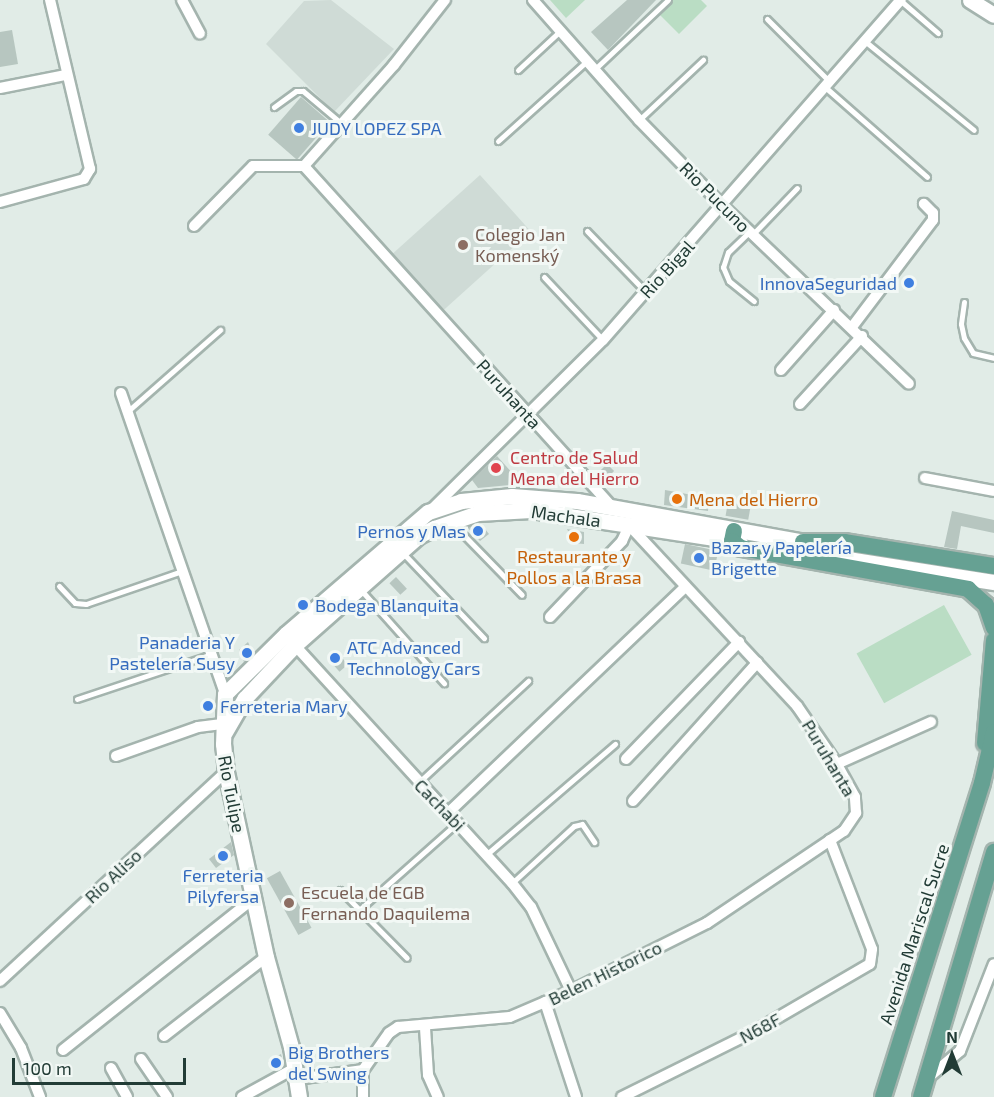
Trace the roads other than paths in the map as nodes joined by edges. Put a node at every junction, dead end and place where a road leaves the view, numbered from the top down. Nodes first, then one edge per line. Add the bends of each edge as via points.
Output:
1 (50, 0) edge
2 (182, 0) edge
3 (445, 0) edge
4 (533, 0) edge
5 (668, 0) edge
6 (901, 0) edge
7 (970, 0) edge
8 (994, 15) edge
9 (767, 19) dead end
10 (561, 30) junction
11 (938, 33) dead end
12 (200, 34) dead end
13 (866, 42) junction
14 (703, 60) dead end
15 (592, 64) junction
16 (518, 70) dead end
17 (65, 75) junction
18 (828, 85) junction
19 (0, 88) edge
20 (274, 107) dead end
21 (639, 120) junction
22 (343, 124) junction
23 (974, 130) dead end
24 (498, 141) dead end
25 (304, 166) junction
26 (927, 177) dead end
27 (797, 188) dead end
28 (0, 202) edge
29 (924, 204) dead end
30 (723, 206) junction
31 (194, 226) dead end
32 (587, 231) dead end
33 (751, 233) junction
34 (544, 277) dead end
35 (646, 292) junction
36 (754, 301) dead end
37 (964, 302) dead end
38 (834, 310) junction
39 (852, 327) junction
40 (220, 330) dead end
41 (862, 336) junction
42 (603, 340) junction
43 (994, 358) edge
44 (781, 370) dead end
45 (909, 384) dead end
46 (121, 393) dead end
47 (800, 404) dead end
48 (128, 411) junction
49 (528, 416) junction
50 (925, 478) dead end
51 (994, 491) edge
52 (613, 507) junction
53 (428, 512) junction
54 (451, 522) junction
55 (629, 526) junction
56 (434, 528) junction
57 (733, 536) junction
58 (803, 542) junction
59 (401, 551) junction
60 (994, 566) edge
61 (183, 571) junction
62 (965, 573) junction
63 (994, 574) edge
64 (994, 582) edge
65 (59, 586) dead end
66 (685, 587) junction
67 (359, 588) junction
68 (522, 595) dead end
69 (550, 617) dead end
70 (994, 628) edge
71 (484, 638) dead end
72 (290, 640) junction
73 (994, 640) edge
74 (739, 642) junction
75 (212, 654) junction
76 (757, 663) junction
77 (528, 681) dead end
78 (444, 683) dead end
79 (225, 694) junction
80 (77, 699) dead end
81 (931, 722) dead end
82 (224, 729) junction
83 (994, 732) edge
84 (615, 744) dead end
85 (116, 756) dead end
86 (627, 759) dead end
87 (837, 764) junction
88 (226, 772) junction
89 (418, 782) junction
90 (982, 783) junction
91 (633, 801) dead end
92 (448, 813) junction
93 (856, 813) joint
94 (458, 822) junction
95 (830, 840) junction
96 (594, 842) dead end
97 (994, 852) edge
98 (488, 854) junction
99 (512, 883) junction
100 (340, 890) dead end
101 (254, 897) junction
102 (359, 910) junction
103 (266, 957) junction
104 (407, 958) dead end
105 (994, 964) edge
106 (991, 979) edge
107 (0, 981) edge
108 (571, 991) junction
109 (545, 1002) junction
110 (0, 1013) edge
111 (425, 1028) junction
112 (164, 1036) dead end
113 (63, 1050) dead end
114 (141, 1059) dead end
115 (111, 1068) dead end
116 (363, 1071) junction
117 (296, 1073) junction
118 (928, 1078) junction
119 (40, 1097) edge
120 (127, 1097) edge
121 (167, 1097) edge
122 (242, 1097) edge
123 (299, 1097) edge
124 (363, 1097) edge
125 (438, 1097) edge
126 (576, 1097) edge
127 (622, 1097) edge
128 (883, 1097) edge
129 (921, 1097) edge

1 - 17 street
2 - 12 street
3 - 22 street
4 - 10 street, Rio Pucuno
5 - 15 lane
6 - 11 lane
6 - 13 street, Rio Bigal
7 - 8 main road
9 - 18 lane
10 - 15 street, Rio Pucuno
10 - 16 lane
13 - 18 street, Rio Bigal
13 - 23 lane
14 - 21 lane
15 - 21 street, Rio Pucuno
15 - 24 lane
17 - 19 street
17 - 28 street via 88,175
18 - 26 lane
18 - 30 street, Rio Bigal
20 - 22 lane via 296,91 303,91
21 - 30 street, Rio Pucuno
22 - 25 street
25 - 31 street via 253,166
25 - 49 street, Puruhanta
27 - 33 lane
29 - 39 street via 933,213 933,220
30 - 33 street, Rio Pucuno
30 - 35 street, Rio Bigal
32 - 35 lane
33 - 36 lane via 728,252 723,267 729,281
33 - 38 street, Rio Pucuno
34 - 42 lane
35 - 42 street, Rio Bigal
37 - 43 lane via 964,338 973,353
38 - 39 street, Rio Pucuno
38 - 44 street
39 - 41 street, Rio Pucuno
40 - 48 lane
41 - 45 street, Rio Pucuno
41 - 47 street
42 - 49 street, Rio Bigal
46 - 48 street, Rio Tulipe
48 - 61 street, Rio Tulipe
49 - 52 street, Puruhanta
49 - 53 street, Rio Bigal
50 - 51 street
52 - 53 main road, Machala via 512,496 461,501
52 - 55 street, Puruhanta
52 - 57 main road, Machala
53 - 56 street
53 - 72 main road, Machala
54 - 55 main road, Machala via 478,513 531,510
54 - 56 main road, Machala
54 - 68 lane
55 - 57 main road, Machala
55 - 66 street, Puruhanta
55 - 69 street via 622,541
56 - 59 main road, Machala
57 - 58 main road, Machala
57 - 62 main road, Machala
57 - 70 main road via 748,549 968,589 986,605
58 - 60 main road via 844,542
58 - 62 main road, Machala
59 - 67 main road, Machala
59 - 71 lane
61 - 65 lane via 86,604 75,603
61 - 75 street, Rio Tulipe
62 - 63 main road, Machala
62 - 64 main road, Machala
66 - 74 street, Puruhanta
66 - 92 street
67 - 72 main road, Machala
67 - 78 lane
72 - 79 main road, Machala
72 - 82 main road, Machala
72 - 89 street, Cachabi
73 - 90 main road
74 - 76 street, Puruhanta
74 - 86 street
75 - 79 street, Rio Tulipe
75 - 80 lane
76 - 87 street, Puruhanta via 796,706
76 - 91 street
77 - 89 lane
79 - 82 main road, Rio Tulipe
81 - 87 street
82 - 85 street via 198,727
82 - 88 main road, Rio Tulipe
83 - 90 main road
84 - 98 lane
87 - 93 street, Puruhanta via 855,797
88 - 101 main road, Rio Tulipe
88 - 107 street, Rio Aliso
89 - 92 street, Cachabi
90 - 128 main road, Avenida Mariscal Sucre
92 - 94 street, Cachabi
93 - 95 street, Belen Historico via 844,831
94 - 98 street, Cachabi
94 - 102 lane
95 - 108 street, Belen Historico via 707,923
95 - 127 street, N68F via 872,959 860,973
96 - 99 lane via 582,824 574,826
97 - 118 main road
98 - 99 street, Cachabi
99 - 108 street, Cachabi via 531,907
100 - 102 lane
101 - 103 main road, Rio Tulipe
101 - 113 street
102 - 104 lane
103 - 112 street
103 - 117 main road, Rio Tulipe
105 - 106 street
106 - 118 street via 960,1051
108 - 109 street, Belen Historico
109 - 111 street, Belen Historico via 510,1017
109 - 126 street
110 - 119 street via 21,1048
111 - 116 street, Belen Historico via 398,1028 389,1033
111 - 125 street via 428,1075
114 - 121 street
115 - 120 street
116 - 117 street
116 - 124 street
117 - 122 street
117 - 123 main road, Rio Tulipe
118 - 129 main road

